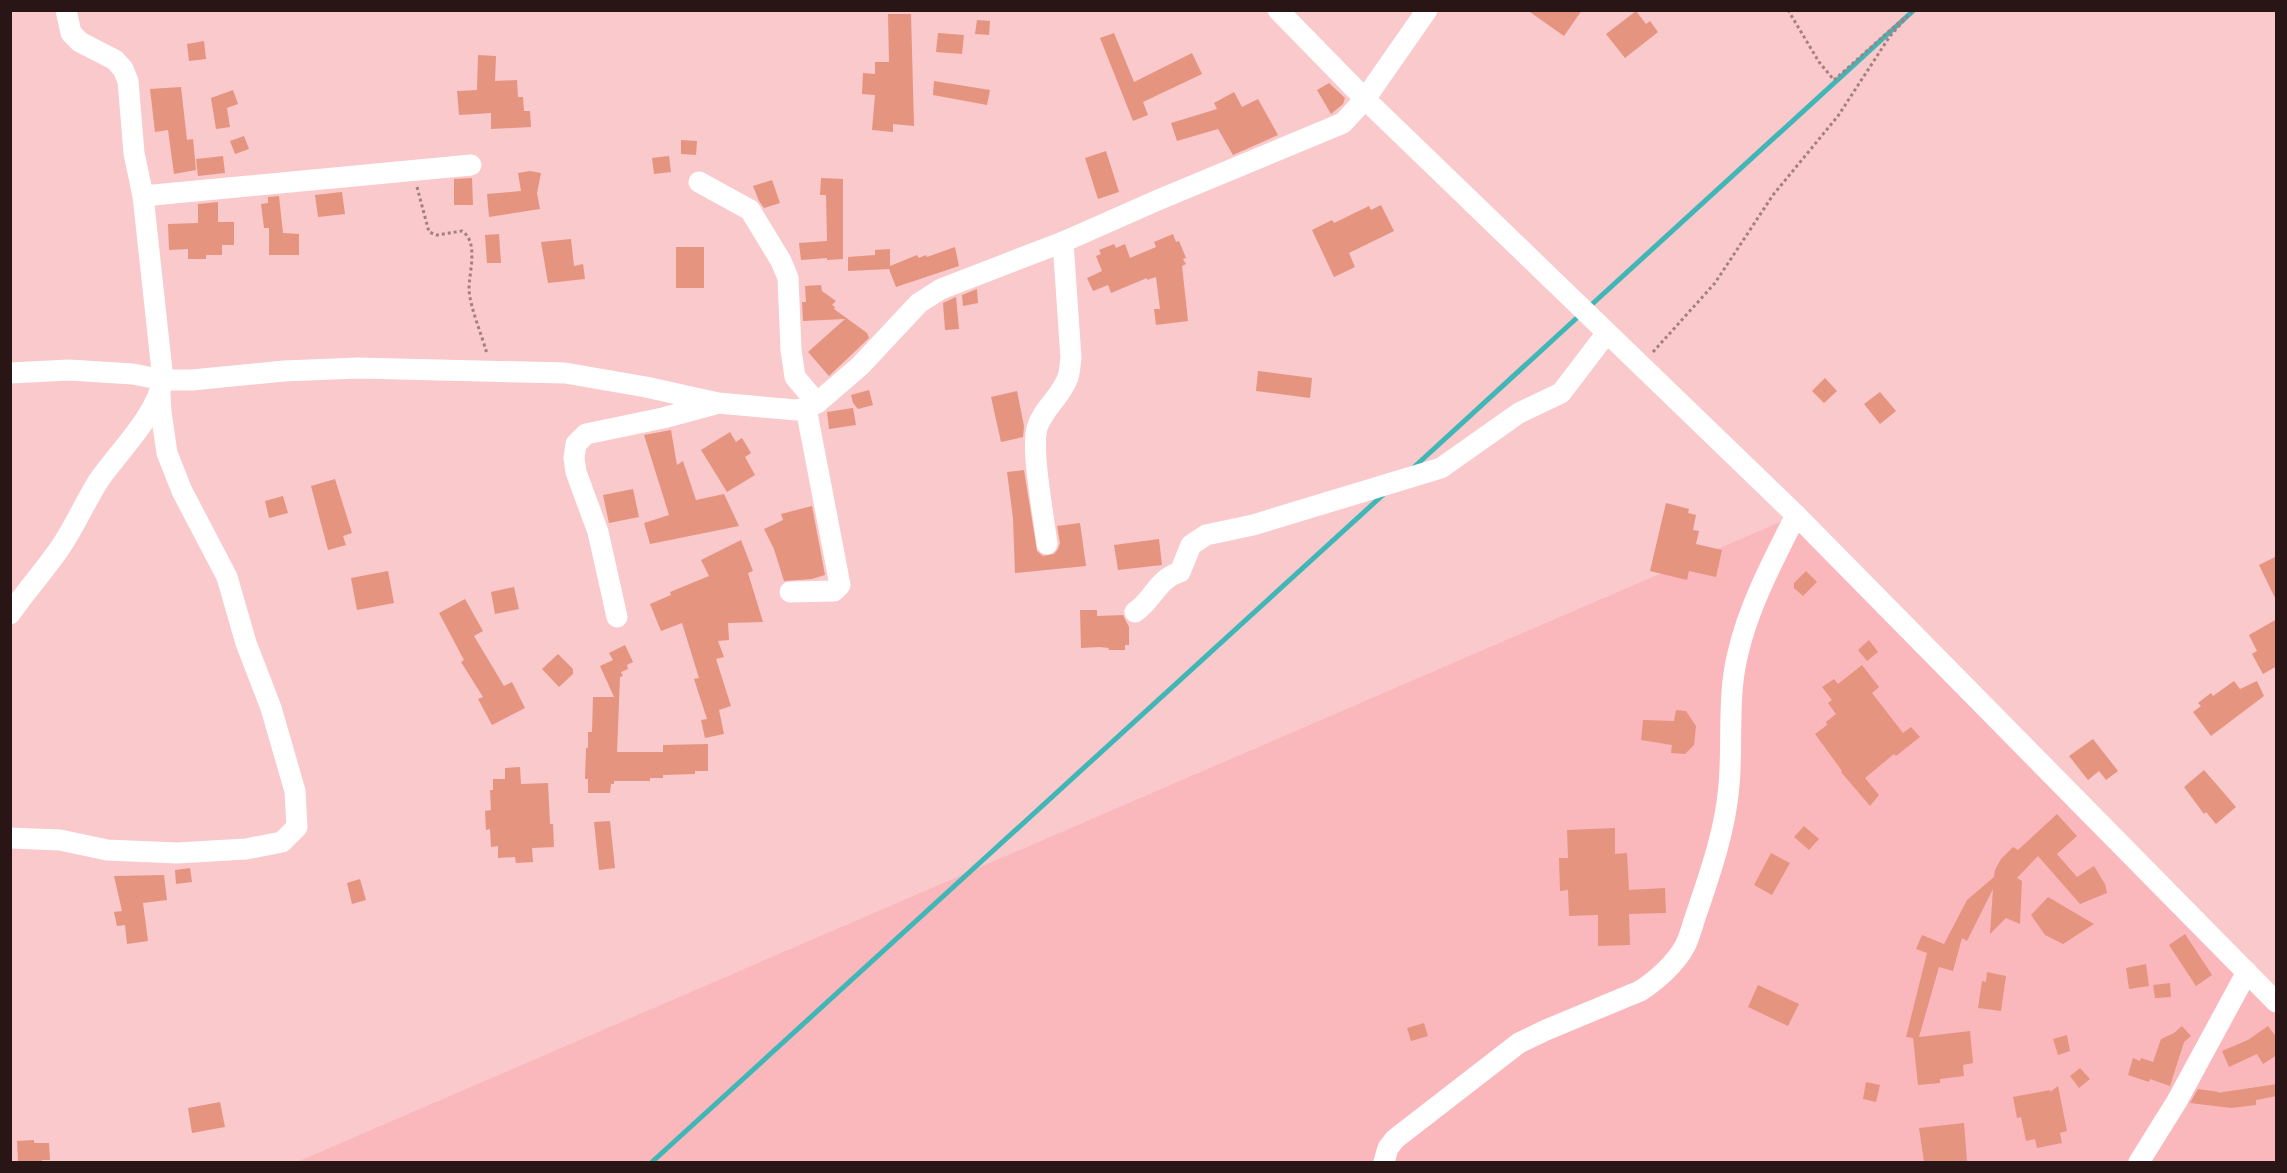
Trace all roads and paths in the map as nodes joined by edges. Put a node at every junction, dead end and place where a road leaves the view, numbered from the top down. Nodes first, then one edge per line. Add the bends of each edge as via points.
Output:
1 (66, 10) edge
2 (1278, 10) edge
3 (1427, 10) edge
4 (1788, 10) edge
5 (1912, 10) edge
6 (1365, 99) junction
7 (471, 165) dead end
8 (413, 171) junction
9 (699, 182) dead end
10 (143, 196) junction
11 (1063, 242) junction
12 (1606, 334) junction
13 (1640, 367) junction
14 (492, 370) junction
15 (10, 373) edge
16 (162, 387) junction
17 (718, 403) junction
18 (812, 406) junction
19 (1796, 515) junction
20 (1047, 544) dead end
21 (790, 592) dead end
22 (1135, 612) dead end
23 (10, 614) edge
24 (617, 617) dead end
25 (10, 838) edge
26 (2247, 972) junction
27 (2277, 1002) edge
28 (1384, 1162) edge
29 (2139, 1162) edge

1 - 10 street via 71,33 115,60 128,81 134,153
2 - 6 street
3 - 6 street
4 - 5 path via 1819,63 1834,80
5 - 13 path via 1890,36 1838,116 1773,195 1715,282
6 - 11 street via 1343,123
6 - 12 street
7 - 8 street
8 - 10 street
8 - 14 path via 429,232 437,235 462,231 469,235 469,292
9 - 18 street via 750,210 781,261 788,278 795,377
10 - 16 street
11 - 18 street via 927,298 902,319 860,366
11 - 20 street via 1071,358 1060,393 1048,406 1037,429 1036,446
12 - 13 street
12 - 22 street via 1561,393 1519,413 1441,468 1206,536 1191,545 1180,572 1168,576 1146,605
13 - 19 street
14 - 16 street via 284,371 192,380
14 - 17 street via 565,373
15 - 16 street via 69,370 133,374
16 - 23 street via 152,409 98,482 61,546
16 - 25 street via 167,453 182,491 227,577 295,791 297,827 282,842 246,849 177,853 107,850 60,840
17 - 18 street via 796,410
17 - 24 street via 586,434 576,444 576,472 598,532
18 - 21 street via 840,585 834,591
19 - 26 street
19 - 28 street via 1771,565 1737,654 1727,809 1684,947 1640,991 1519,1043 1395,1138
26 - 27 street
26 - 29 street

